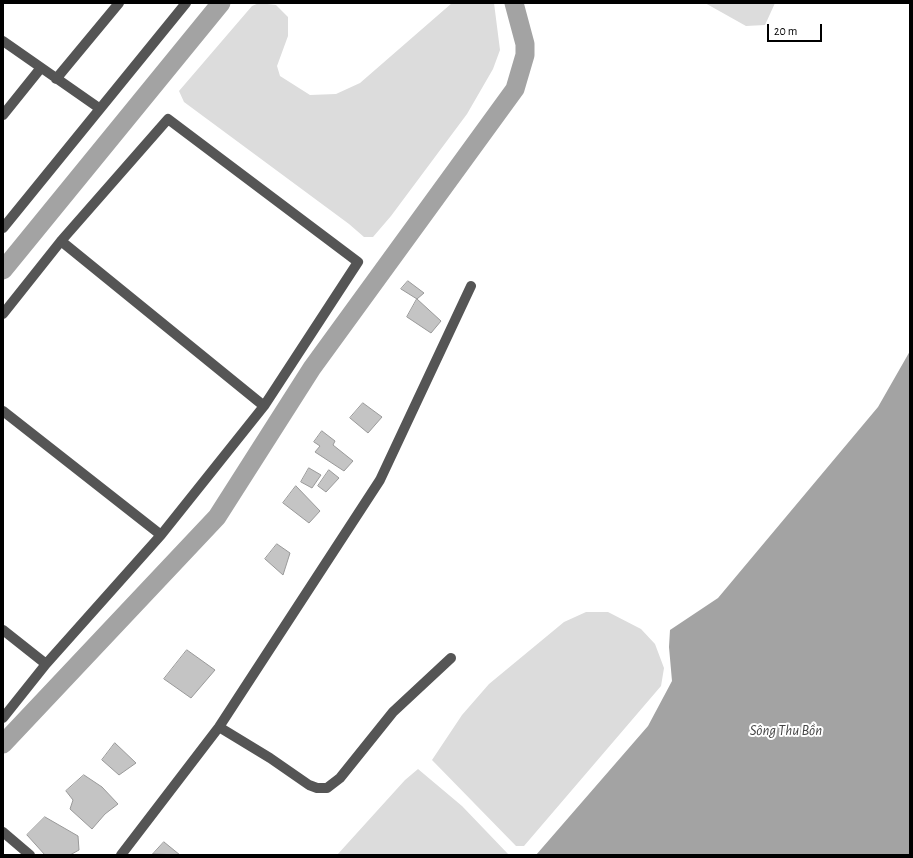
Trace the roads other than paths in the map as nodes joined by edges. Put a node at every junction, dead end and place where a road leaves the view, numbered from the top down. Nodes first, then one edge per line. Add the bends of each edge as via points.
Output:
1 (119, 3) edge
2 (186, 3) edge
3 (3, 42) edge
4 (40, 69) junction
5 (56, 79) junction
6 (99, 108) junction
7 (3, 115) edge
8 (3, 228) edge
9 (61, 241) junction
10 (471, 286) dead end
11 (3, 314) edge
12 (264, 406) junction
13 (3, 411) edge
14 (161, 535) junction
15 (3, 630) edge
16 (451, 658) dead end
17 (46, 664) junction
18 (3, 718) edge
19 (219, 727) junction
20 (3, 832) edge
21 (30, 855) edge
22 (121, 855) edge

1 - 5 street
2 - 6 street
3 - 4 street
4 - 5 street
4 - 7 street
5 - 6 street
6 - 8 street
9 - 11 street
9 - 12 street
9 - 12 street via 168,119 358,262
10 - 19 street via 380,480
12 - 14 street
13 - 14 street
14 - 17 street
15 - 17 street
16 - 19 street via 393,712 340,778 327,788 309,785
17 - 18 street
19 - 22 street
20 - 21 street

